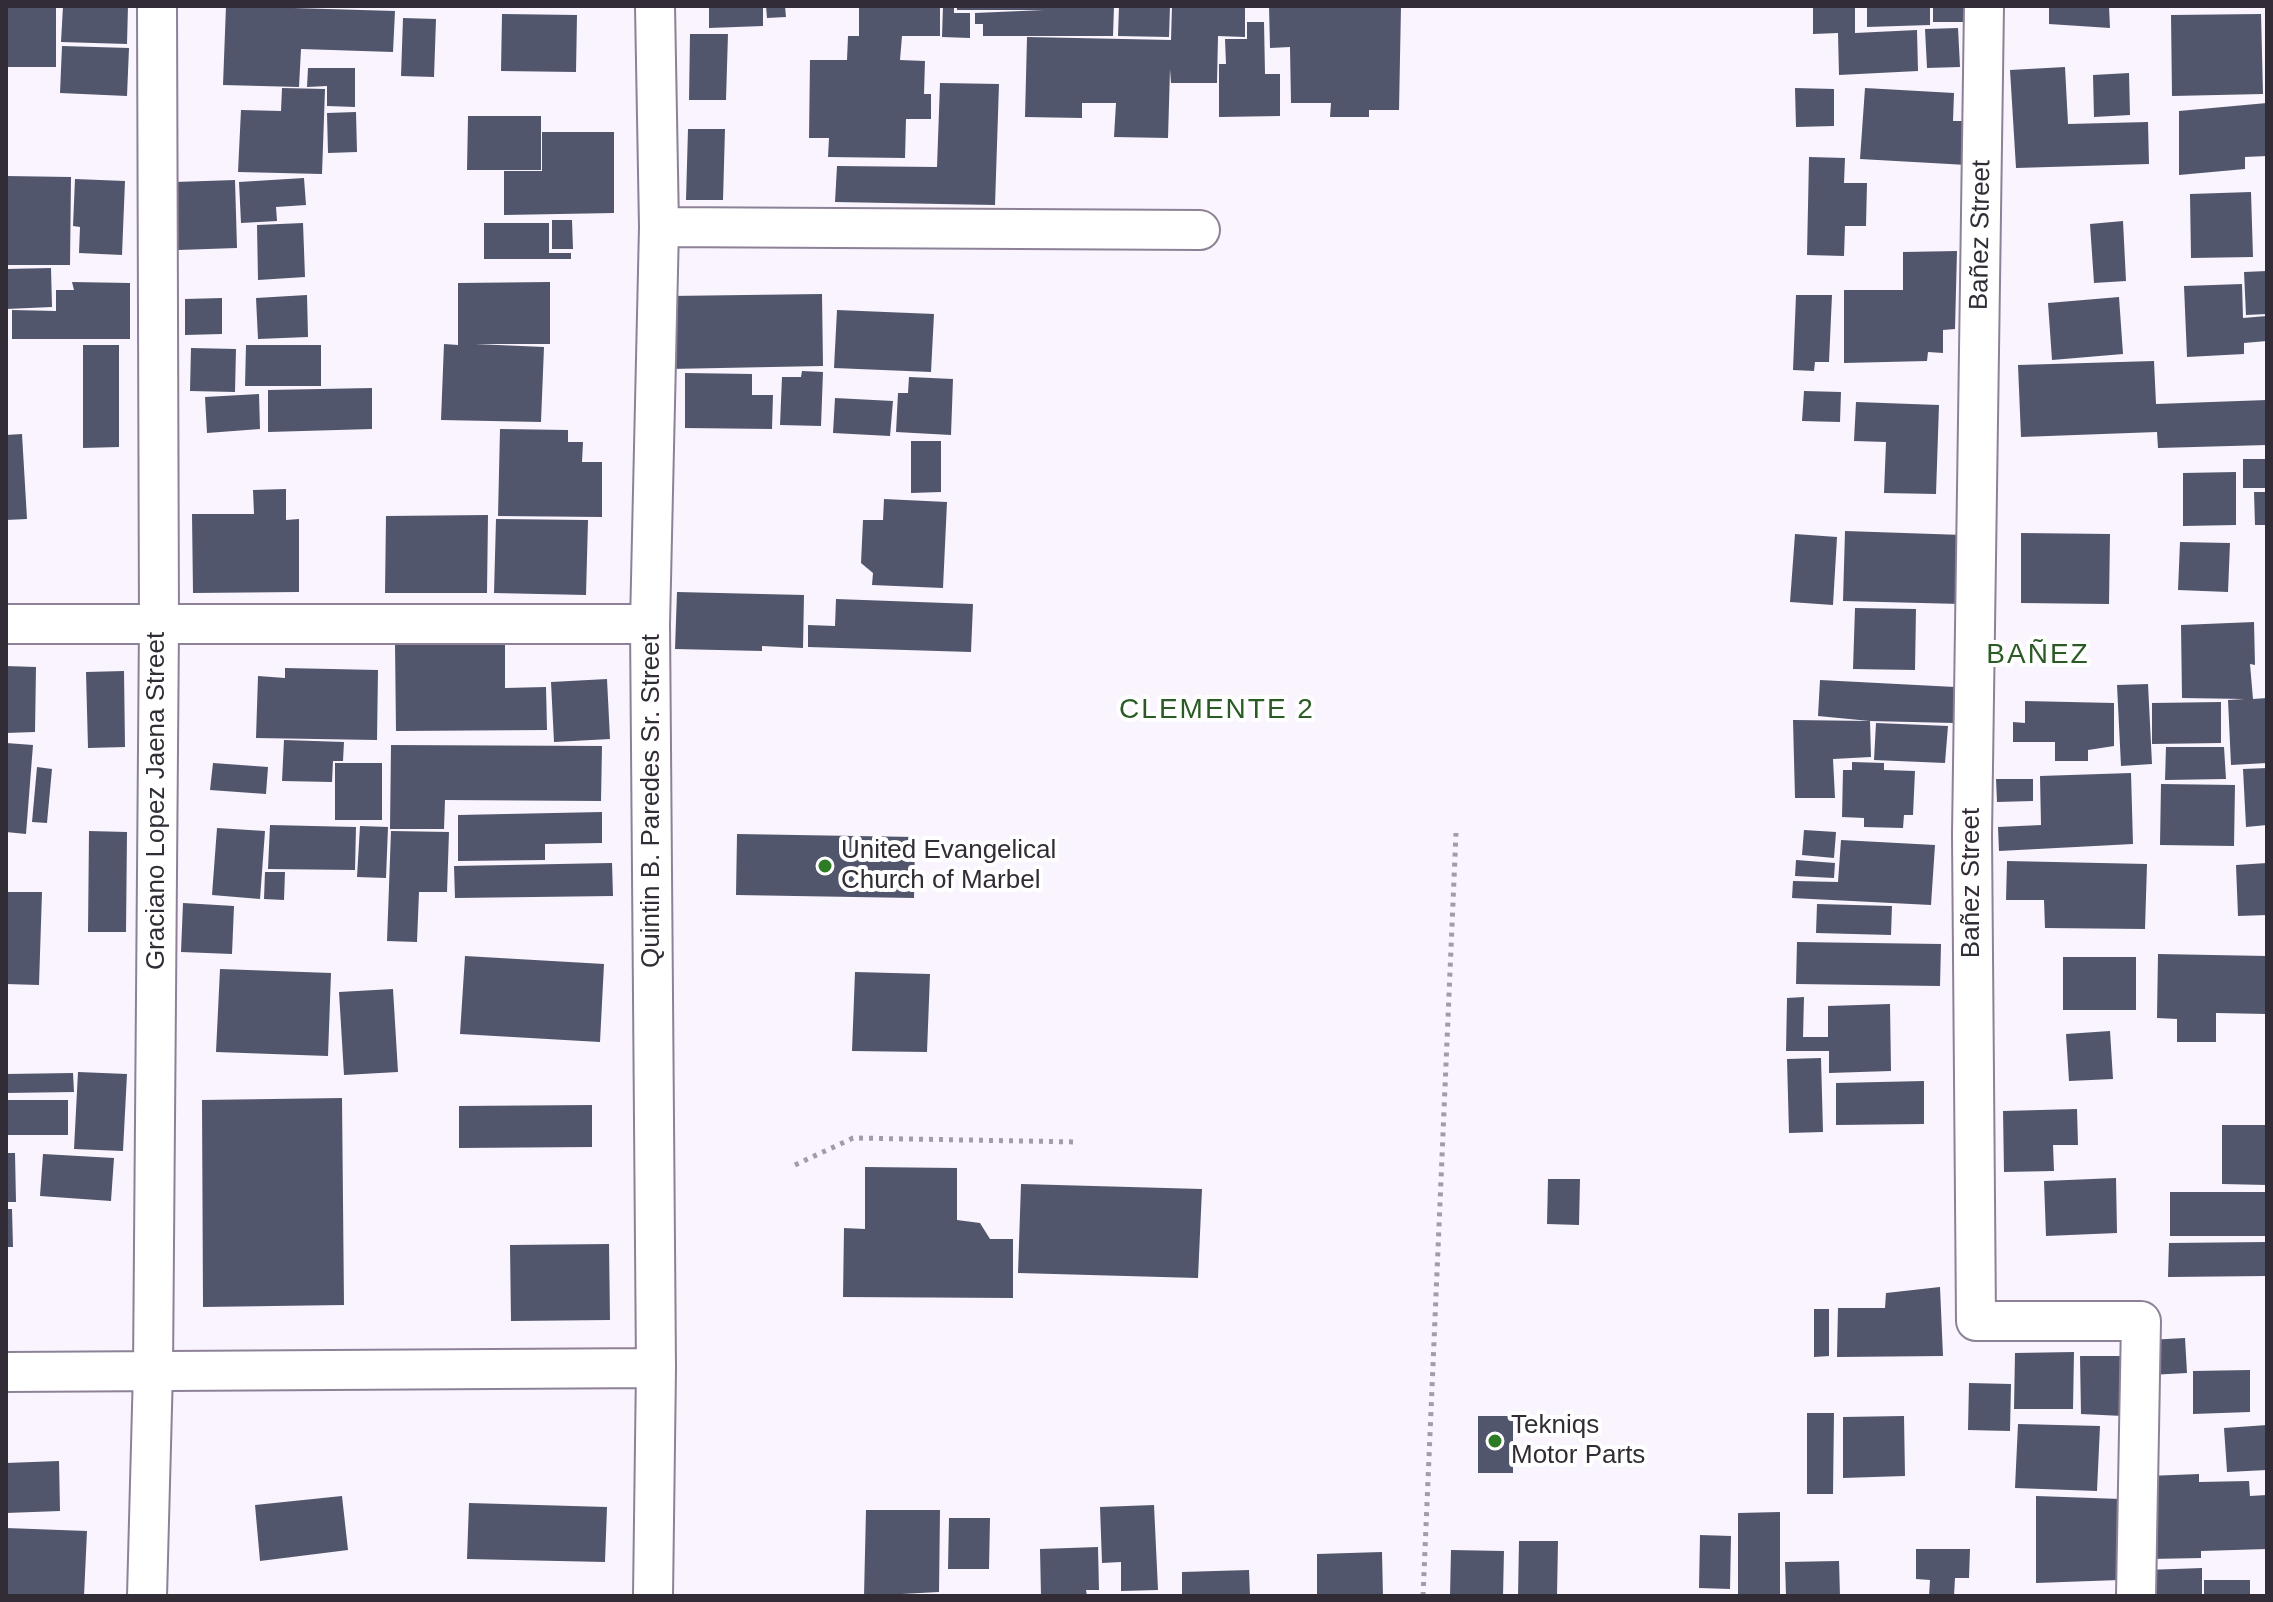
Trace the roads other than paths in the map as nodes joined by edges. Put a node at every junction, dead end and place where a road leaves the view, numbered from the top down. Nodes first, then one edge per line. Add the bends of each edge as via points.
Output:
1 (157, 6) edge
2 (655, 6) edge
3 (1984, 6) edge
4 (659, 227) junction
5 (1200, 230) dead end
6 (6, 624) edge
7 (159, 624) junction
8 (650, 624) junction
9 (656, 1368) junction
10 (153, 1370) junction
11 (6, 1372) edge
12 (147, 1596) edge
13 (653, 1596) edge
14 (2136, 1596) edge

1 - 7 street, Graciano Lopez Jaena Street
2 - 4 street, Quintin B. Paredes Sr. Street
3 - 14 street, Bañez Street via 1972,865 1976,1321 2141,1321
4 - 5 street
4 - 8 street, Quintin B. Paredes Sr. Street
6 - 7 street
7 - 8 street
7 - 10 street, Graciano Lopez Jaena Street
8 - 9 street, Quintin B. Paredes Sr. Street
9 - 10 street
9 - 13 street, Quintin B. Paredes Sr. Street
10 - 11 street
10 - 12 street, Graciano Lopez Jaena Street

